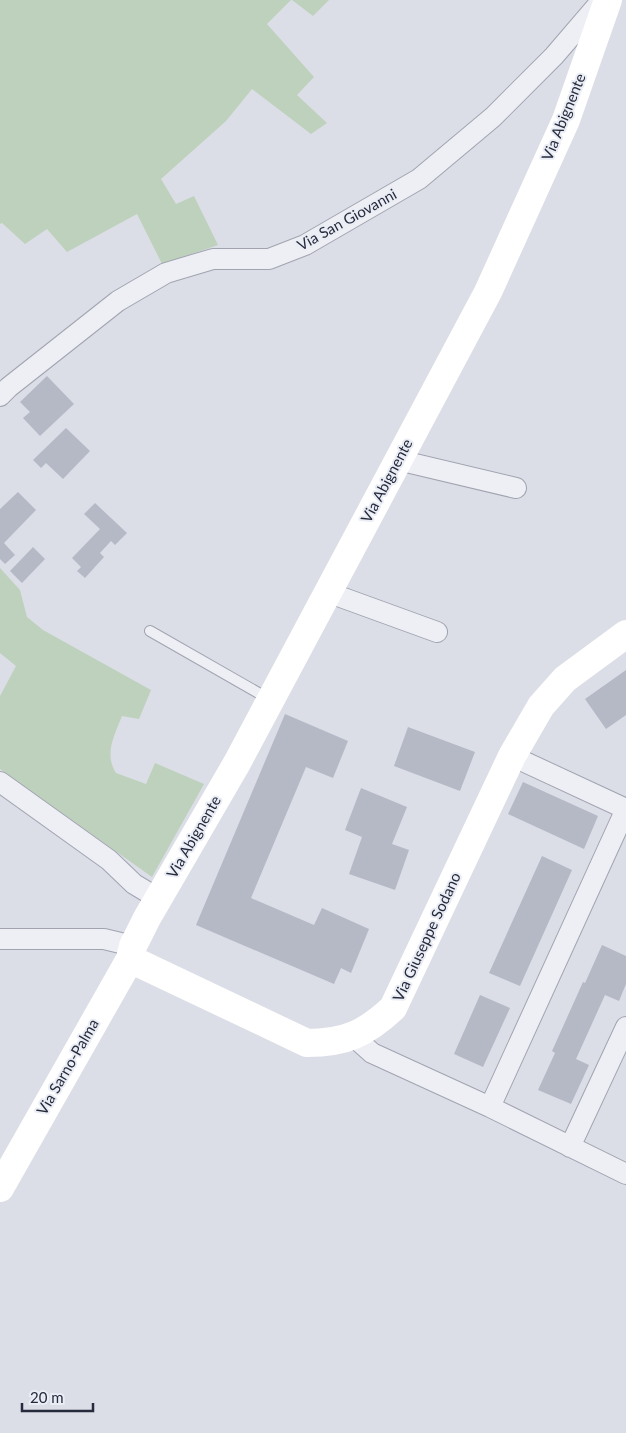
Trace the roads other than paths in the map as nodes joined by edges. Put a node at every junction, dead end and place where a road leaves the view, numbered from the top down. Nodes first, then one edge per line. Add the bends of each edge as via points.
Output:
1 (602, 0) edge
2 (608, 0) edge
3 (0, 396) edge
4 (398, 460) junction
5 (516, 488) dead end
6 (327, 592) junction
7 (150, 631) dead end
8 (437, 632) dead end
9 (626, 634) edge
10 (270, 700) junction
11 (512, 756) junction
12 (0, 782) edge
13 (626, 809) edge
14 (159, 899) junction
15 (0, 939) edge
16 (132, 952) junction
17 (626, 1027) edge
18 (353, 1036) junction
19 (490, 1107) junction
20 (570, 1147) junction
21 (626, 1174) edge
22 (0, 1188) edge

1 - 3 street, Via San Giovanni via 554,56 493,117 419,179 305,245 268,259 213,259 166,273 118,301
2 - 4 street, Via Abignente via 566,120 488,292
4 - 5 street
4 - 6 street, Via Abignente
6 - 8 street
6 - 10 street, Via Abignente
7 - 10 lane
9 - 11 street, Via Giuseppe Sodano via 565,679 541,706
10 - 14 street, Via Abignente
11 - 13 street
11 - 18 street, Via Giuseppe Sodano via 393,1008 376,1024
12 - 14 street via 109,860 134,884
13 - 19 street
14 - 16 street, Via Abignente
15 - 16 street via 104,939
16 - 18 street, Via Giuseppe Sodano via 306,1043 333,1043
16 - 22 street, Via Sarno-Palma
17 - 20 street
18 - 19 street via 372,1053
19 - 20 street
20 - 21 street

